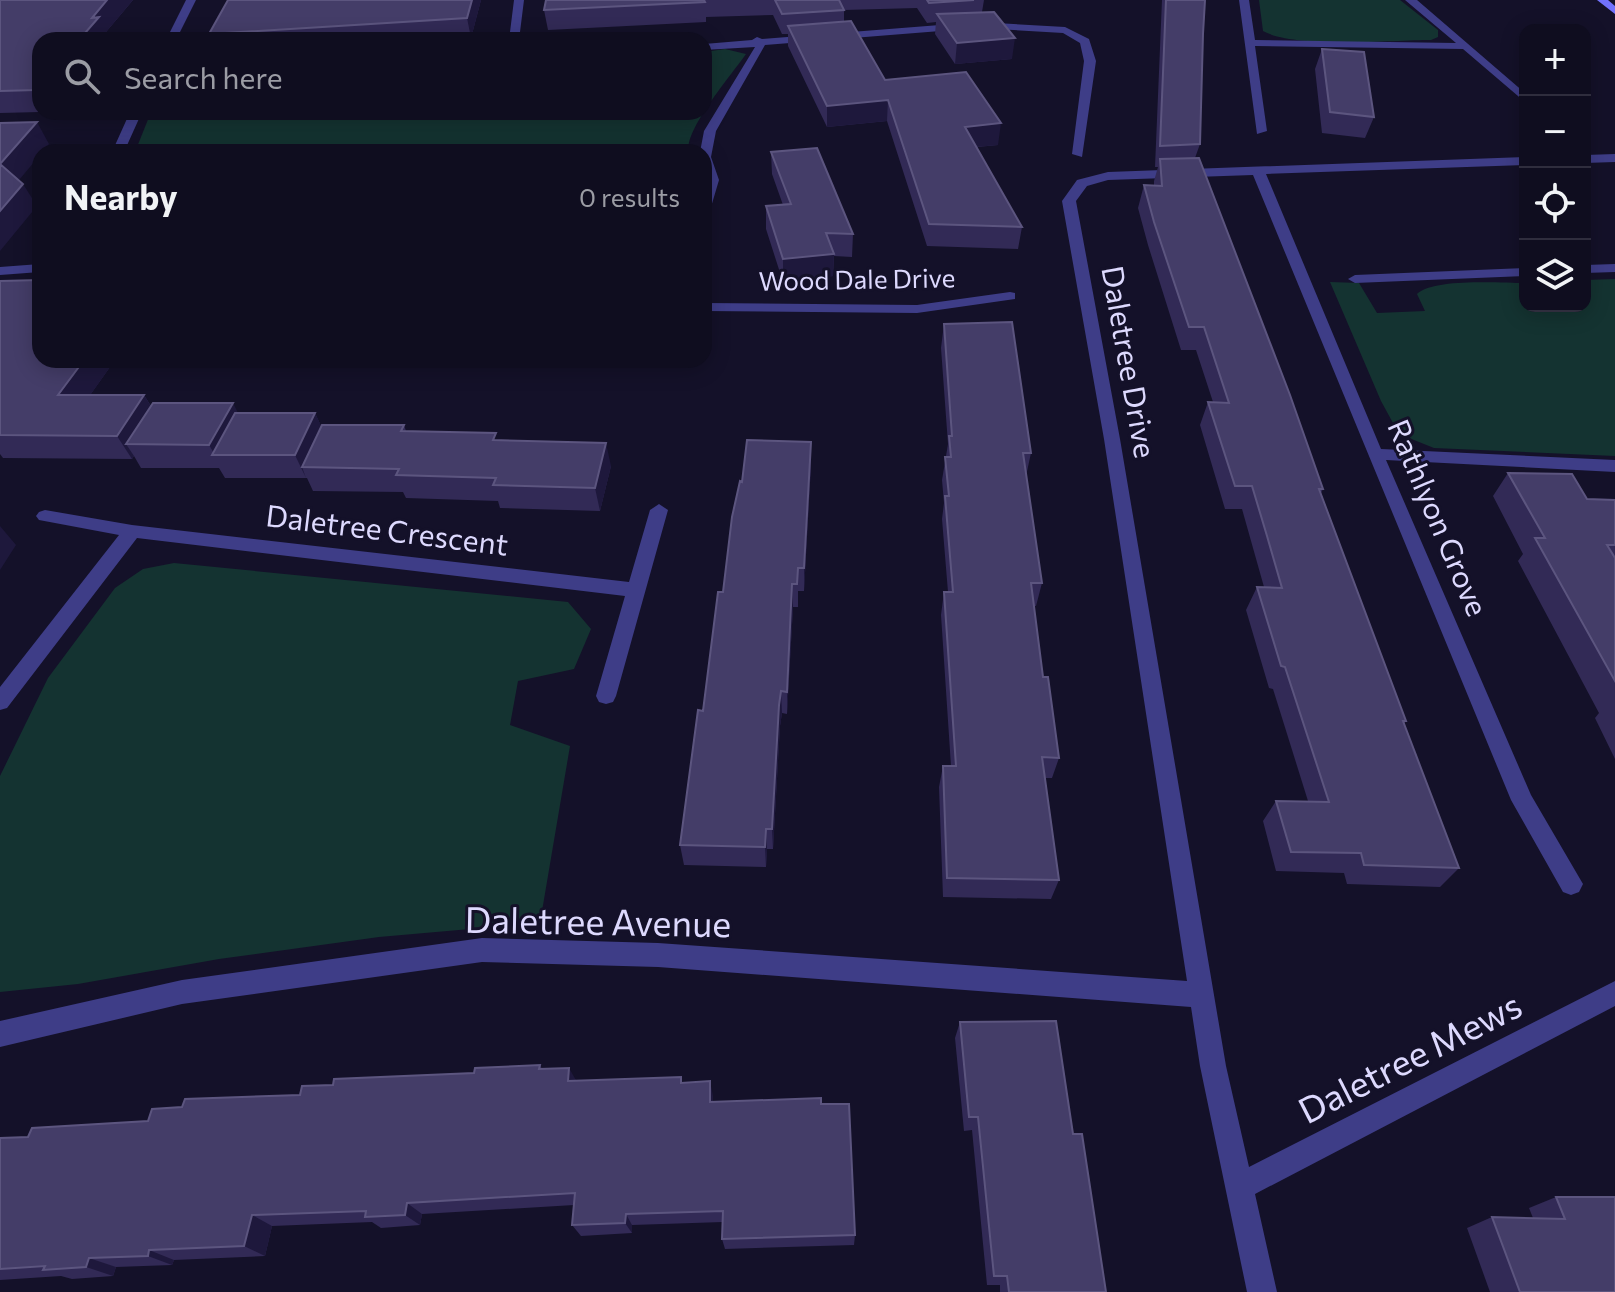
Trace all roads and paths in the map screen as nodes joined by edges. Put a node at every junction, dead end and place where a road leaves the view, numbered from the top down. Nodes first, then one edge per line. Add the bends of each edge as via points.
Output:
1 (191, 0) edge
2 (519, 0) edge
3 (1244, 0) edge
4 (1410, 0) edge
5 (1602, 0) edge
6 (1615, 11) edge
7 (175, 32) edge
8 (515, 32) edge
9 (757, 40) junction
10 (1248, 43) junction
11 (712, 46) edge
12 (1465, 46) junction
13 (1522, 96) edge
14 (132, 120) edge
15 (1261, 131) dead end
16 (122, 144) edge
17 (708, 144) edge
18 (1078, 154) dead end
19 (1591, 158) edge
20 (1615, 158) edge
21 (1519, 161) edge
22 (1258, 170) junction
23 (1615, 268) edge
24 (32, 269) edge
25 (1591, 269) edge
26 (0, 271) edge
27 (1519, 272) edge
28 (1355, 279) dead end
29 (1010, 296) dead end
30 (712, 307) edge
31 (1375, 454) junction
32 (1615, 466) edge
33 (659, 510) dead end
34 (45, 516) dead end
35 (132, 531) junction
36 (634, 590) junction
37 (606, 696) dead end
38 (0, 702) edge
39 (1571, 884) dead end
40 (1615, 993) edge
41 (1201, 995) junction
42 (0, 1034) edge
43 (1239, 1187) junction
44 (1262, 1292) edge

1 - 7 street
2 - 8 street
3 - 10 street
4 - 12 street
5 - 6 street
9 - 11 street
9 - 17 street via 760,47
9 - 18 street via 978,25 1073,33 1085,41 1090,61
10 - 12 street
10 - 15 street
12 - 13 street
14 - 16 street
19 - 20 street
21 - 22 street, Daletree Drive
22 - 31 street, Rathlyon Grove
22 - 41 street, Daletree Drive via 1108,176 1082,183 1069,201
23 - 25 street
24 - 26 street
27 - 28 street
29 - 30 street, Wood Dale Drive via 917,309
31 - 32 street
31 - 39 street, Rathlyon Grove via 1522,800
33 - 36 street
34 - 35 street, Daletree Crescent
35 - 36 street, Daletree Crescent
35 - 38 street
36 - 37 street
40 - 43 street, Daletree Mews
41 - 42 street, Daletree Avenue via 658,955 482,950 182,992
41 - 43 street, Daletree Drive
43 - 44 street, Daletree Drive

